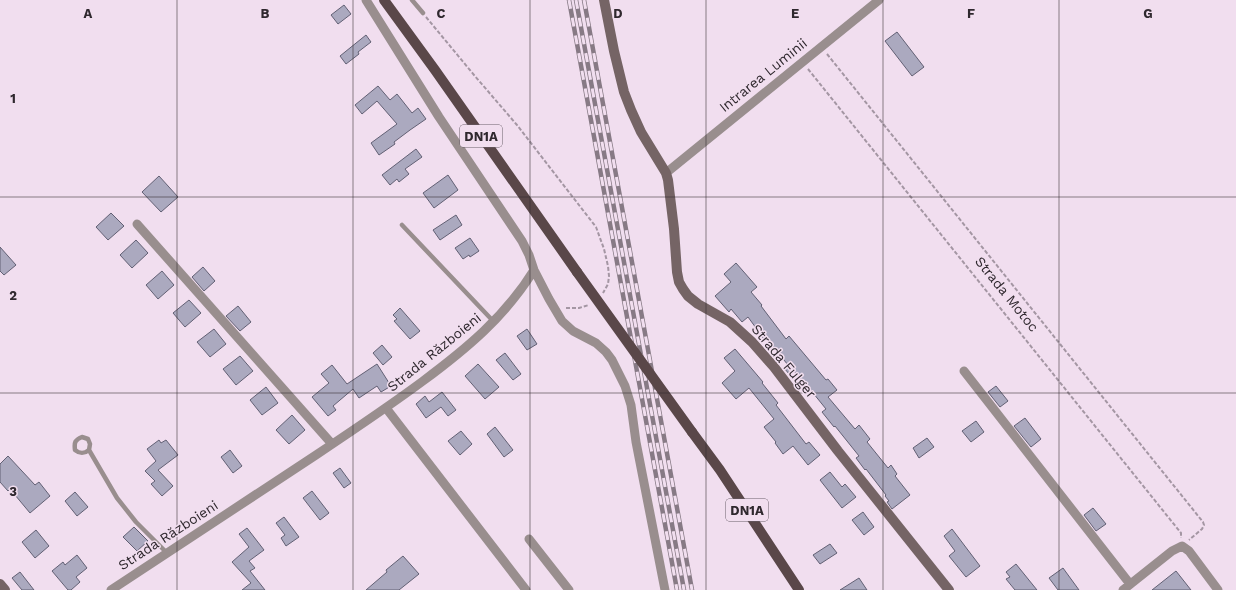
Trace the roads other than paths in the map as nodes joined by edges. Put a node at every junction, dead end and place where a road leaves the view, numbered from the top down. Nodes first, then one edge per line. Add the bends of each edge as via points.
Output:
1 (366, 0) edge
2 (384, 0) edge
3 (412, 0) edge
4 (604, 0) edge
5 (879, 0) edge
6 (423, 13) road end
7 (666, 173) junction
8 (137, 224) dead end
9 (402, 225) dead end
10 (534, 270) junction
11 (494, 322) junction
12 (964, 371) dead end
13 (386, 408) junction
14 (332, 444) junction
15 (89, 450) dead end
16 (529, 539) dead end
17 (167, 553) junction
18 (0, 584) edge
19 (1127, 587) edge
20 (5, 590) edge
21 (111, 590) edge
22 (526, 590) edge
23 (569, 590) edge
24 (665, 590) edge
25 (799, 590) edge
26 (949, 590) edge
27 (1218, 590) edge

1 - 10 street via 439,117 522,241
2 - 25 main road, DN1A, bridge via 720,470
3 - 6 lane
4 - 7 street, Strada Fulger via 626,98 641,132
5 - 7 street, Intrarea Luminii
7 - 26 street, Strada Fulger via 670,189 677,272 683,289 698,304 730,322 752,342
8 - 14 street
9 - 11 lane
10 - 11 street, Strada Războieni
10 - 24 street via 562,320 573,331 596,343 606,352 620,373 631,405
11 - 13 street, Strada Războieni via 454,358
12 - 19 street
13 - 14 street, Strada Războieni
13 - 22 street
14 - 17 street, Strada Războieni
15 - 17 lane via 117,498 136,522
16 - 23 street
17 - 21 street, Strada Războieni
18 - 20 street
19 - 27 street via 1172,551 1184,548

